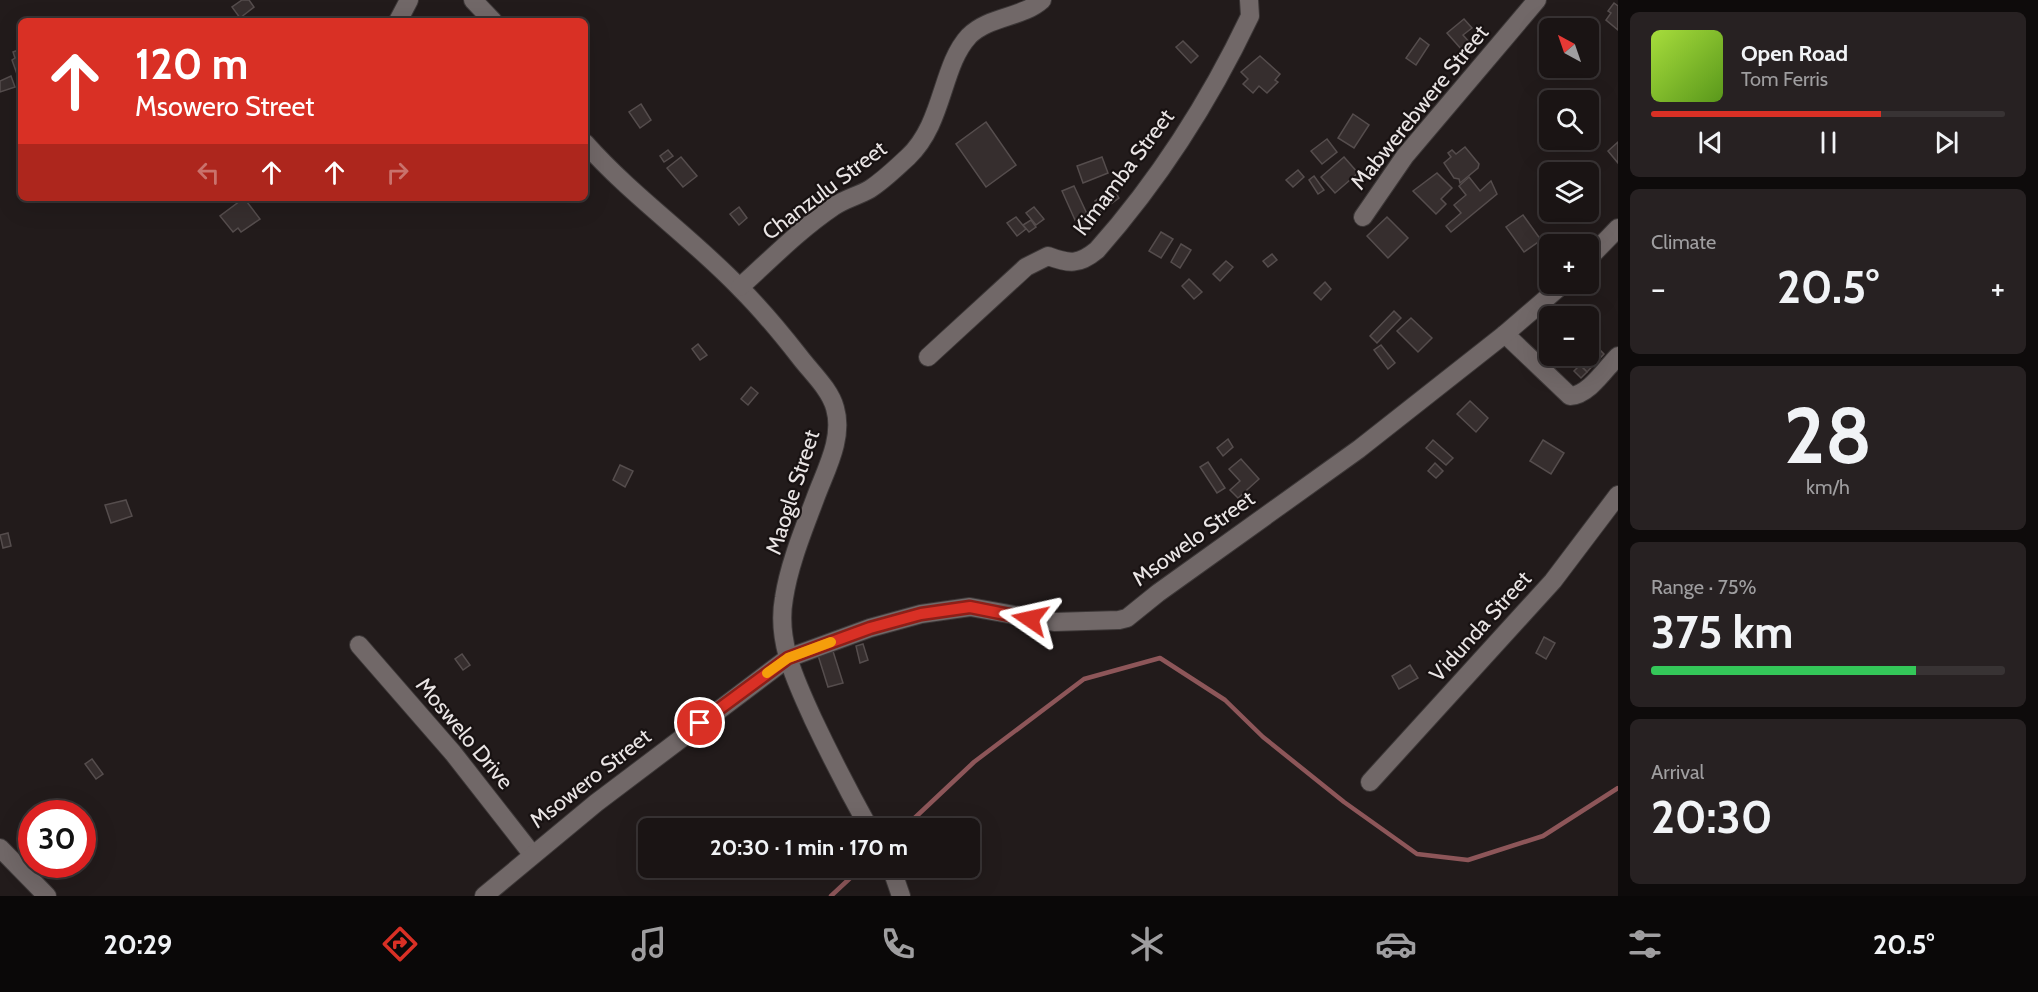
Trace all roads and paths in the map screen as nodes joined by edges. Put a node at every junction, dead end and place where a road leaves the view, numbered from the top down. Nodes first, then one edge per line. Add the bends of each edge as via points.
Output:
1 (409, 0) edge
2 (473, 0) edge
3 (1042, 0) edge
4 (1249, 0) edge
5 (1537, 0) edge
6 (400, 18) edge
7 (490, 18) edge
8 (588, 146) edge
9 (1363, 217) dead end
10 (1618, 228) edge
11 (1599, 248) edge
12 (740, 287) junction
13 (1551, 294) edge
14 (1505, 334) junction
15 (1618, 356) edge
16 (928, 357) dead end
17 (1618, 495) edge
18 (359, 645) dead end
19 (788, 658) junction
20 (1370, 782) dead end
21 (863, 818) edge
22 (0, 848) edge
23 (532, 854) junction
24 (895, 878) edge
25 (47, 896) edge
26 (484, 896) edge
27 (901, 896) edge

1 - 6 street
2 - 7 street
3 - 12 street, Chanzulu Street via 969,36 922,143 888,176 835,206 803,230
4 - 16 street, Kimamba Street via 1250,16 1204,103 1138,199 1097,250 1076,264 1048,256 1026,267
5 - 9 street, Mabwerebwere Street via 1405,156
8 - 12 street, Maogle Street via 609,170
10 - 11 street
12 - 19 street, Maogle Street via 820,382 834,406 839,425 831,460 783,599 782,624
13 - 14 street, Msowelo Street
14 - 15 street via 1569,396 1586,390
14 - 19 street, Msowelo Street via 1359,449 1127,618 1054,622 970,607 880,625
17 - 20 street, Vidunda Street via 1553,581
18 - 23 street, Moswelo Drive via 453,753
19 - 21 street, Maogle Street via 796,685 832,763
19 - 23 street, Msowero Street
22 - 25 street
23 - 26 street, Msowero Street
24 - 27 street

